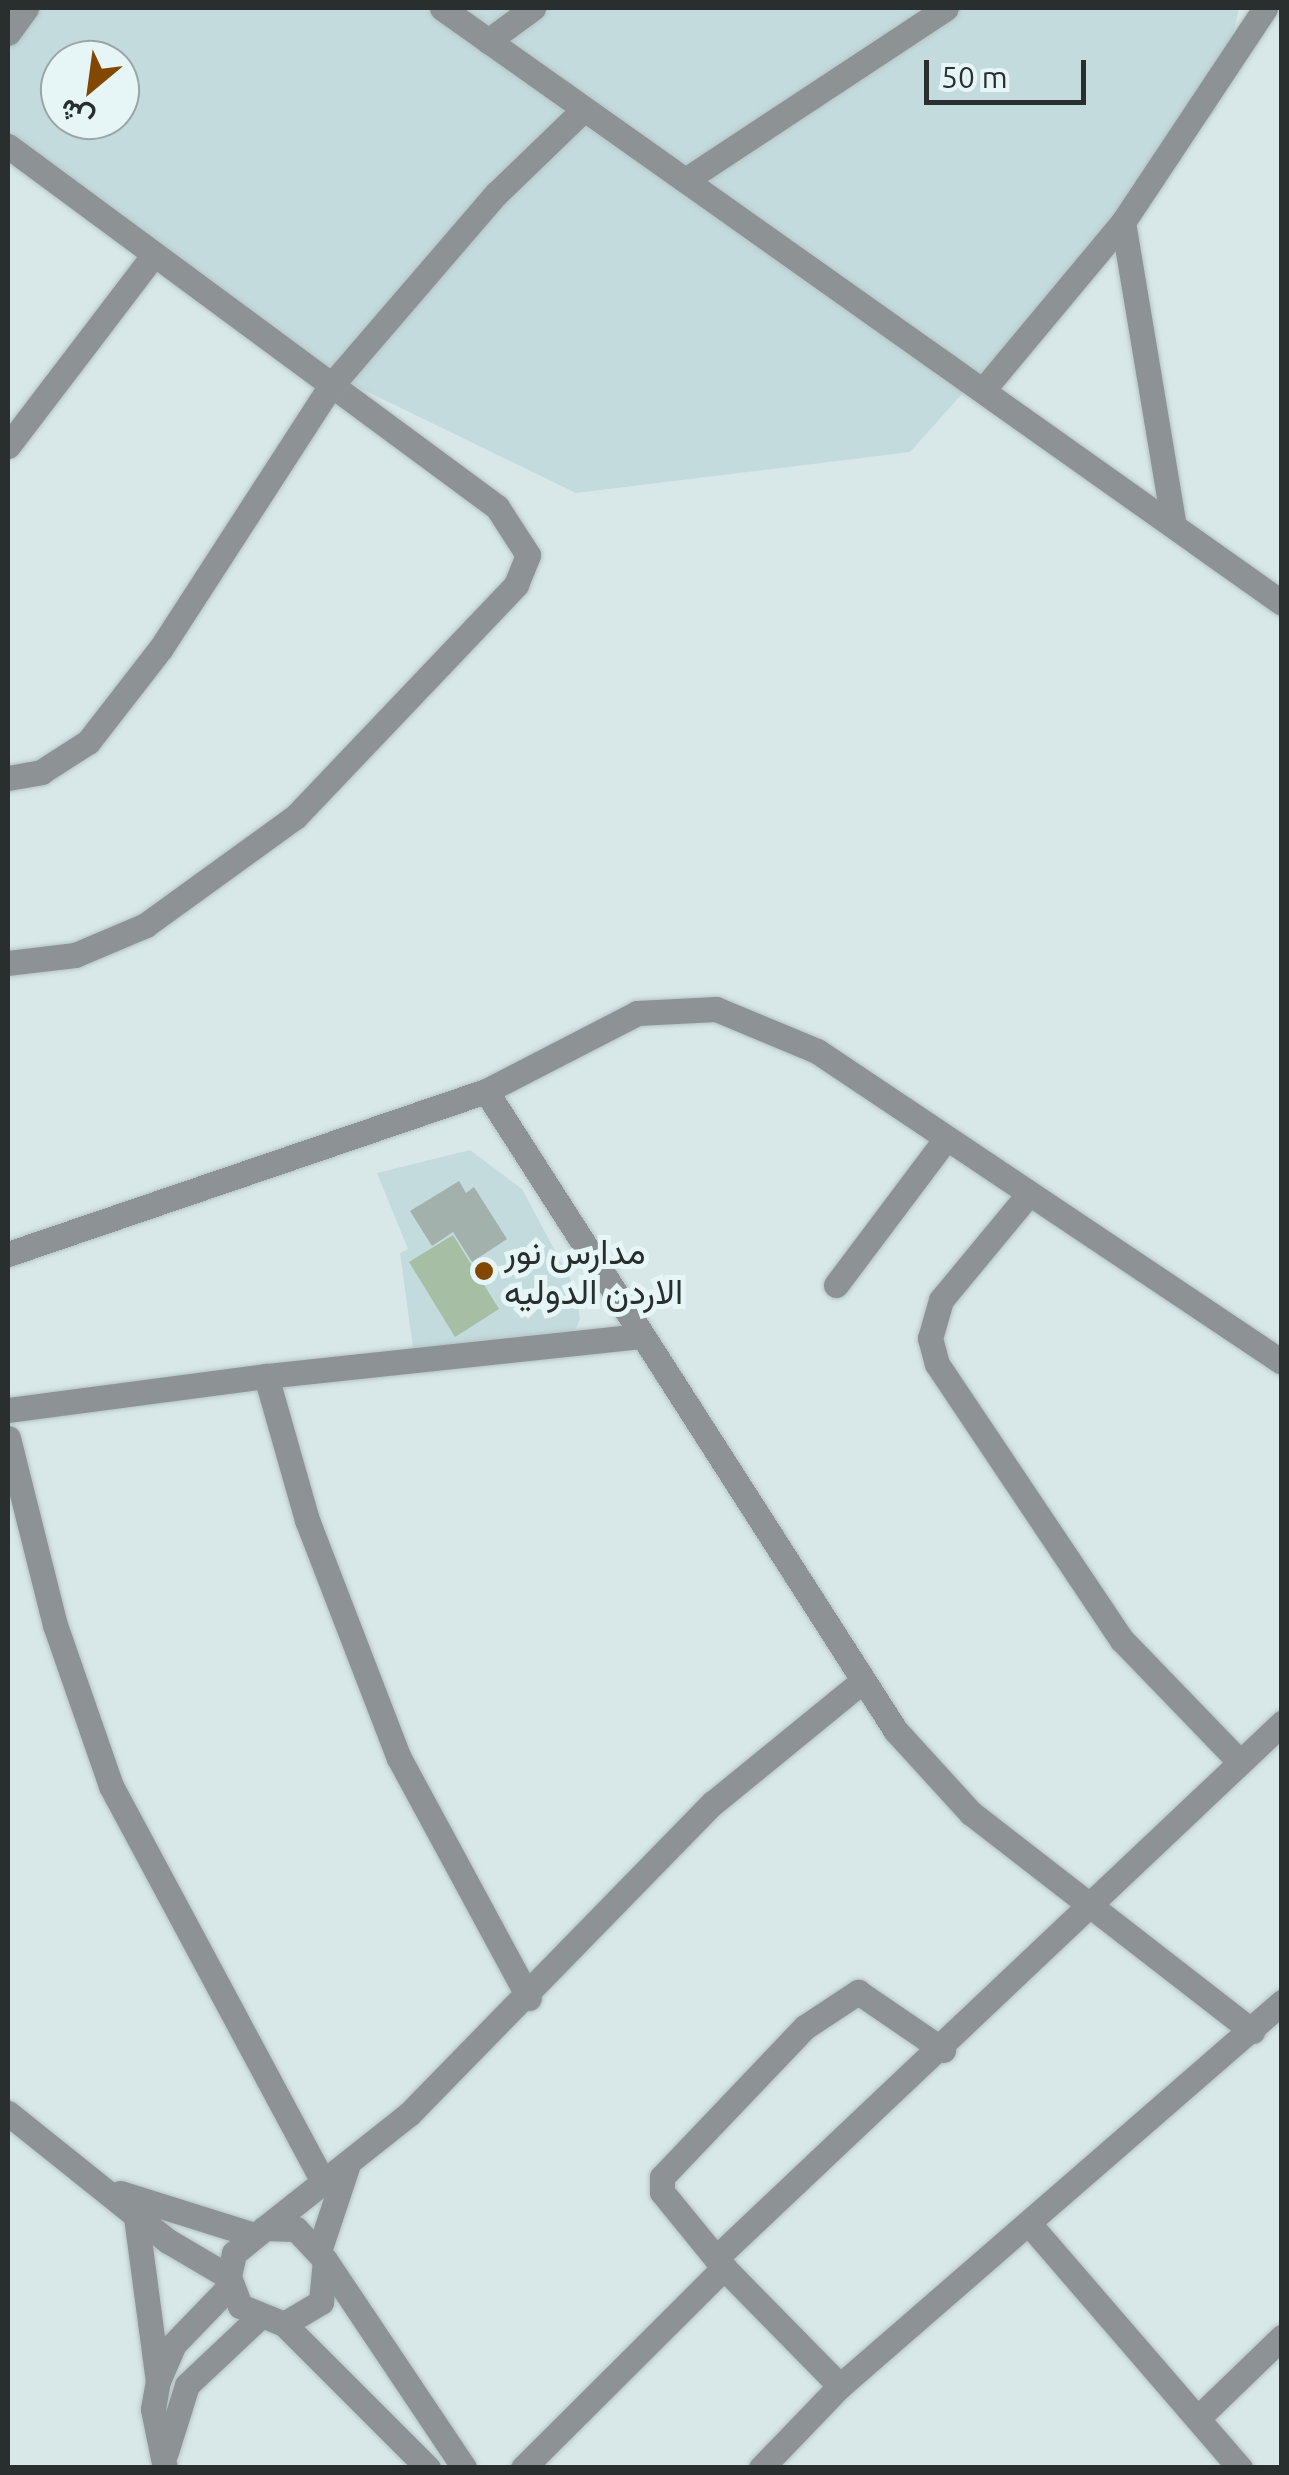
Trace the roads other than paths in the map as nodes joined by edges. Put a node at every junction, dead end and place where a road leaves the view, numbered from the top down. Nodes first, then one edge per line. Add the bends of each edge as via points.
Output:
1 (26, 8) edge
2 (442, 8) edge
3 (534, 8) edge
4 (946, 8) edge
5 (1264, 8) edge
6 (8, 33) edge
7 (488, 41) junction
8 (583, 110) junction
9 (8, 146) edge
10 (686, 178) junction
11 (1123, 222) junction
12 (151, 258) junction
13 (328, 388) junction
14 (983, 390) junction
15 (8, 446) edge
16 (1173, 522) junction
17 (1282, 603) edge
18 (8, 778) edge
19 (8, 964) edge
20 (486, 1091) junction
21 (944, 1140) junction
22 (1027, 1196) junction
23 (8, 1254) edge
24 (836, 1285) dead end
25 (640, 1336) junction
26 (1282, 1362) edge
27 (266, 1376) junction
28 (8, 1410) edge
29 (10, 1452) edge
30 (859, 1684) junction
31 (1282, 1722) edge
32 (1240, 1762) junction
33 (1093, 1906) junction
34 (530, 1998) junction
35 (1280, 2005) edge
36 (1252, 2031) junction
37 (943, 2050) junction
38 (8, 2113) edge
39 (348, 2164) junction
40 (320, 2176) junction
41 (106, 2188) junction
42 (136, 2217) junction
43 (1031, 2226) junction
44 (258, 2231) junction
45 (322, 2254) junction
46 (720, 2263) junction
47 (230, 2282) junction
48 (256, 2320) junction
49 (284, 2324) junction
50 (1282, 2337) edge
51 (158, 2381) junction
52 (840, 2386) junction
53 (1198, 2418) junction
54 (772, 2464) edge
55 (1229, 2464) edge
56 (165, 2465) edge
57 (428, 2468) edge
58 (464, 2468) edge
59 (523, 2468) edge

1 - 6 street
2 - 7 street
3 - 7 street
4 - 10 street
5 - 11 street
7 - 8 street
8 - 10 street
8 - 13 street via 497,193
9 - 12 street
10 - 14 street
11 - 14 street
11 - 16 street
12 - 13 street
12 - 15 street
13 - 18 street via 161,648 88,742 40,772
13 - 19 street via 496,507 522,536 526,570 295,817 146,925 76,954
14 - 16 street
16 - 17 street
20 - 21 street via 636,1013 716,1009 817,1050
20 - 23 street
20 - 25 street
21 - 22 street
21 - 24 street
22 - 26 street
22 - 32 street via 941,1300 930,1338 937,1364 1122,1640
25 - 27 street
25 - 30 street
27 - 28 street
27 - 34 street via 373,1696
29 - 40 street via 55,1625 111,1786
30 - 33 street via 945,1788
30 - 34 street via 713,1803
31 - 32 street
32 - 33 street
33 - 36 street
33 - 37 street
34 - 39 street
35 - 36 street
36 - 43 street
37 - 46 street
37 - 46 street via 858,1992 805,2027 666,2166 662,2192
38 - 41 street
39 - 40 street
39 - 45 street
40 - 44 street
41 - 42 street
41 - 44 street
42 - 47 street
42 - 51 street
43 - 52 street
43 - 53 street
44 - 45 street via 296,2229
44 - 47 street
45 - 49 street via 320,2302
45 - 58 street
46 - 52 street
46 - 59 street
47 - 48 street
47 - 51 street via 174,2344
48 - 49 street
48 - 56 street via 187,2385
49 - 57 street
50 - 53 street
51 - 56 street
52 - 54 street
53 - 55 street

